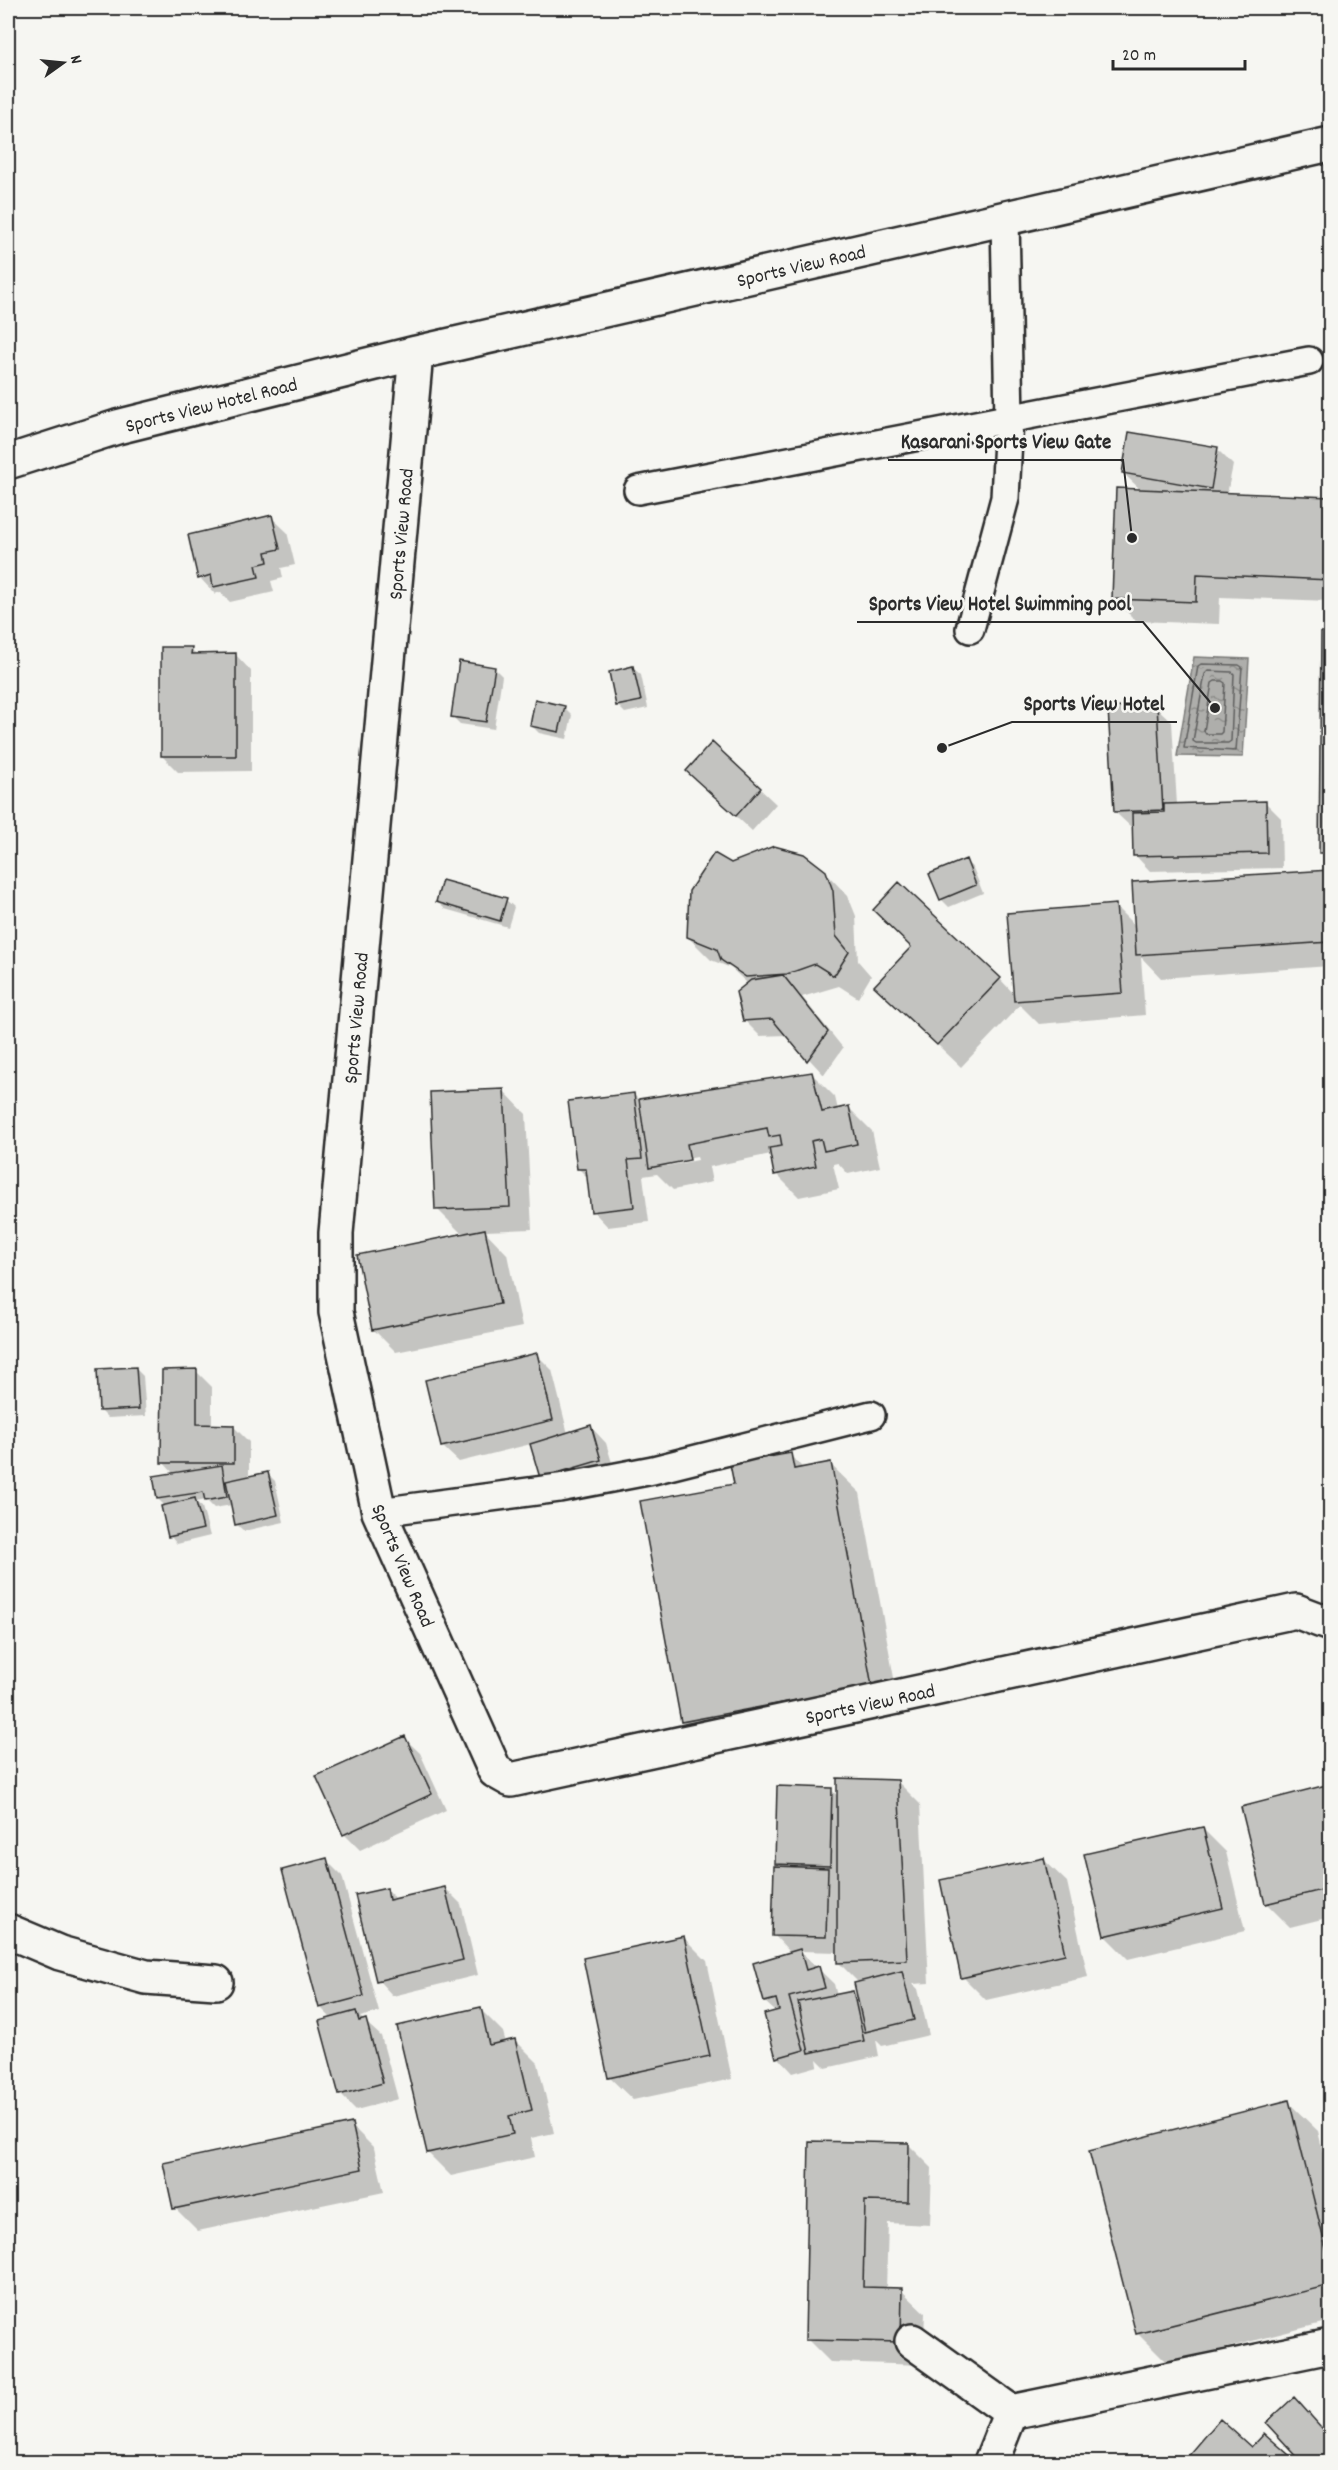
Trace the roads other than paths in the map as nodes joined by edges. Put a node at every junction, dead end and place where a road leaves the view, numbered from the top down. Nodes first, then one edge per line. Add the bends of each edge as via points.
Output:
1 (1330, 144) edge
2 (1005, 219) junction
3 (416, 353) junction
4 (1309, 361) dead end
5 (1009, 419) junction
6 (8, 462) edge
7 (638, 490) dead end
8 (970, 628) dead end
9 (871, 1415) dead end
10 (379, 1512) junction
11 (1330, 1624) edge
12 (8, 1931) edge
13 (216, 1982) dead end
14 (912, 2341) dead end
15 (1330, 2346) edge
16 (1011, 2412) junction
17 (992, 2463) edge

1 - 2 street, Sports View Road
2 - 3 street, Sports View Road
2 - 5 lane
3 - 6 street, Sports View Hotel Road via 117,427
3 - 10 street, Sports View Road via 335,1266 336,1312
4 - 5 lane
5 - 7 lane
5 - 8 lane via 1005,498
9 - 10 lane via 653,1470 559,1488
10 - 11 street, Sports View Road via 495,1772 511,1780 1296,1611
12 - 13 street via 60,1953 146,1977
14 - 16 street
15 - 16 street
16 - 17 street

